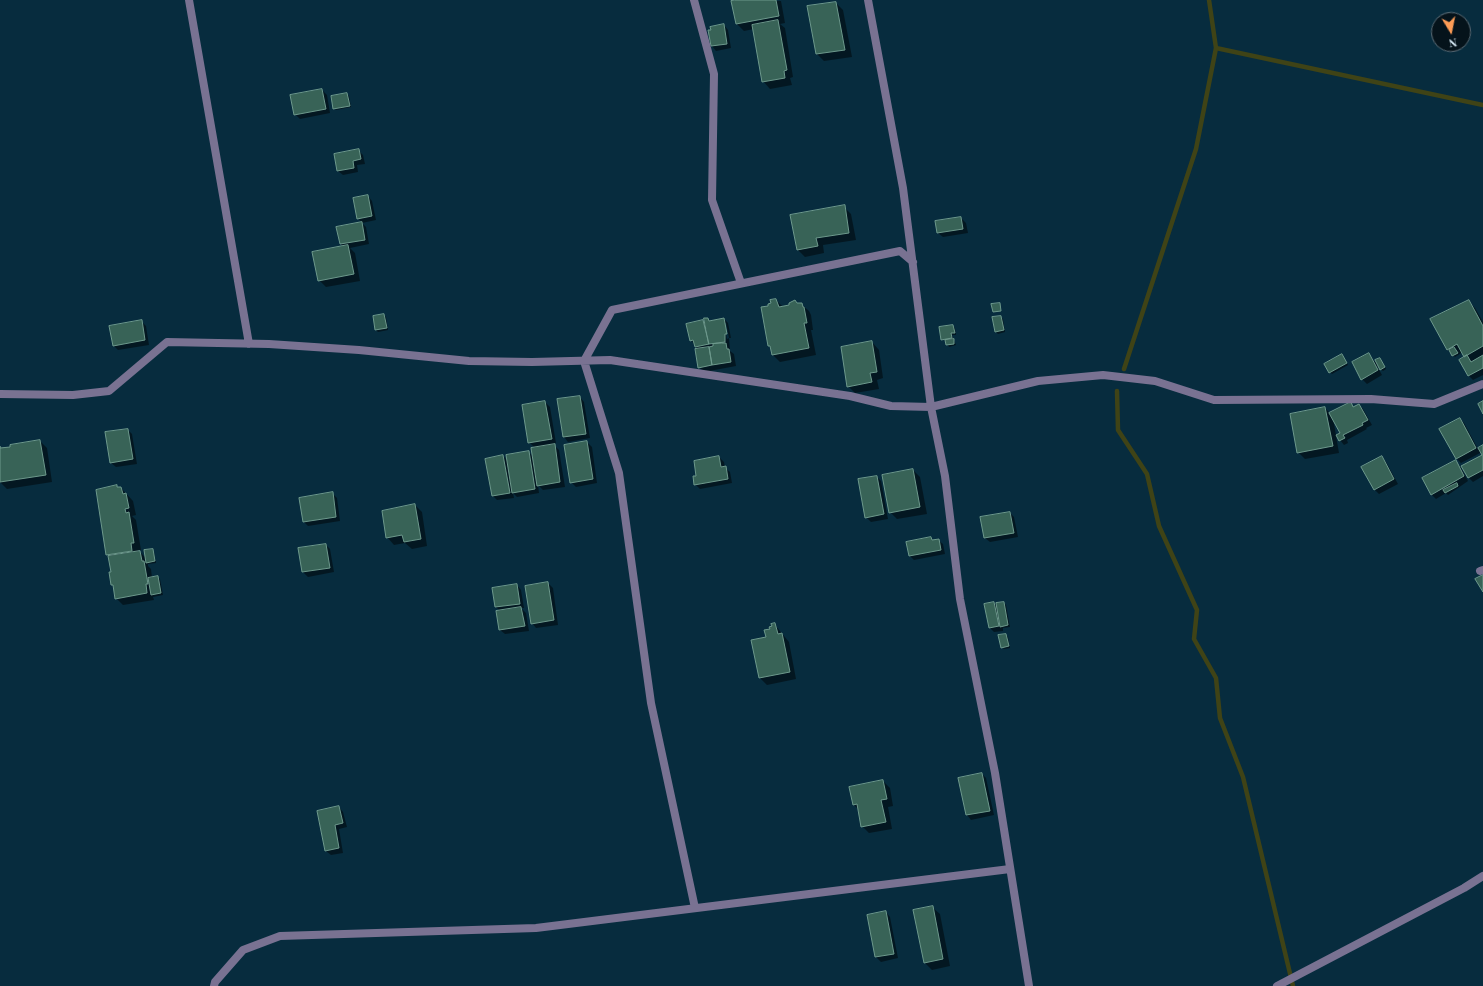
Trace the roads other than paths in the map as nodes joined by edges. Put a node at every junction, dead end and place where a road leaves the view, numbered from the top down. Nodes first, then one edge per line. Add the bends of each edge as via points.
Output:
1 (189, 0) edge
2 (694, 0) edge
3 (868, 0) edge
4 (913, 262) junction
5 (741, 283) junction
6 (249, 344) junction
7 (584, 361) junction
8 (1483, 384) edge
9 (0, 394) edge
10 (931, 407) junction
11 (1010, 870) junction
12 (1483, 876) edge
13 (695, 908) junction
14 (214, 986) edge
15 (1029, 986) edge
16 (1277, 986) edge

1 - 6 street
2 - 5 street via 714,74 712,200
3 - 4 street via 903,188
4 - 5 street via 900,251
4 - 10 street
5 - 7 street via 612,310
6 - 7 street via 359,350 468,361
6 - 9 street via 167,342 109,391 73,395
7 - 10 street via 610,360 850,396 891,406
7 - 13 street via 619,473 651,703
8 - 10 street via 1434,404 1371,399 1214,400 1155,382 1103,375 1038,381
10 - 11 street via 945,476 960,599 995,773
11 - 13 street
11 - 15 street
12 - 16 street
13 - 14 street via 536,928 280,936 243,950

